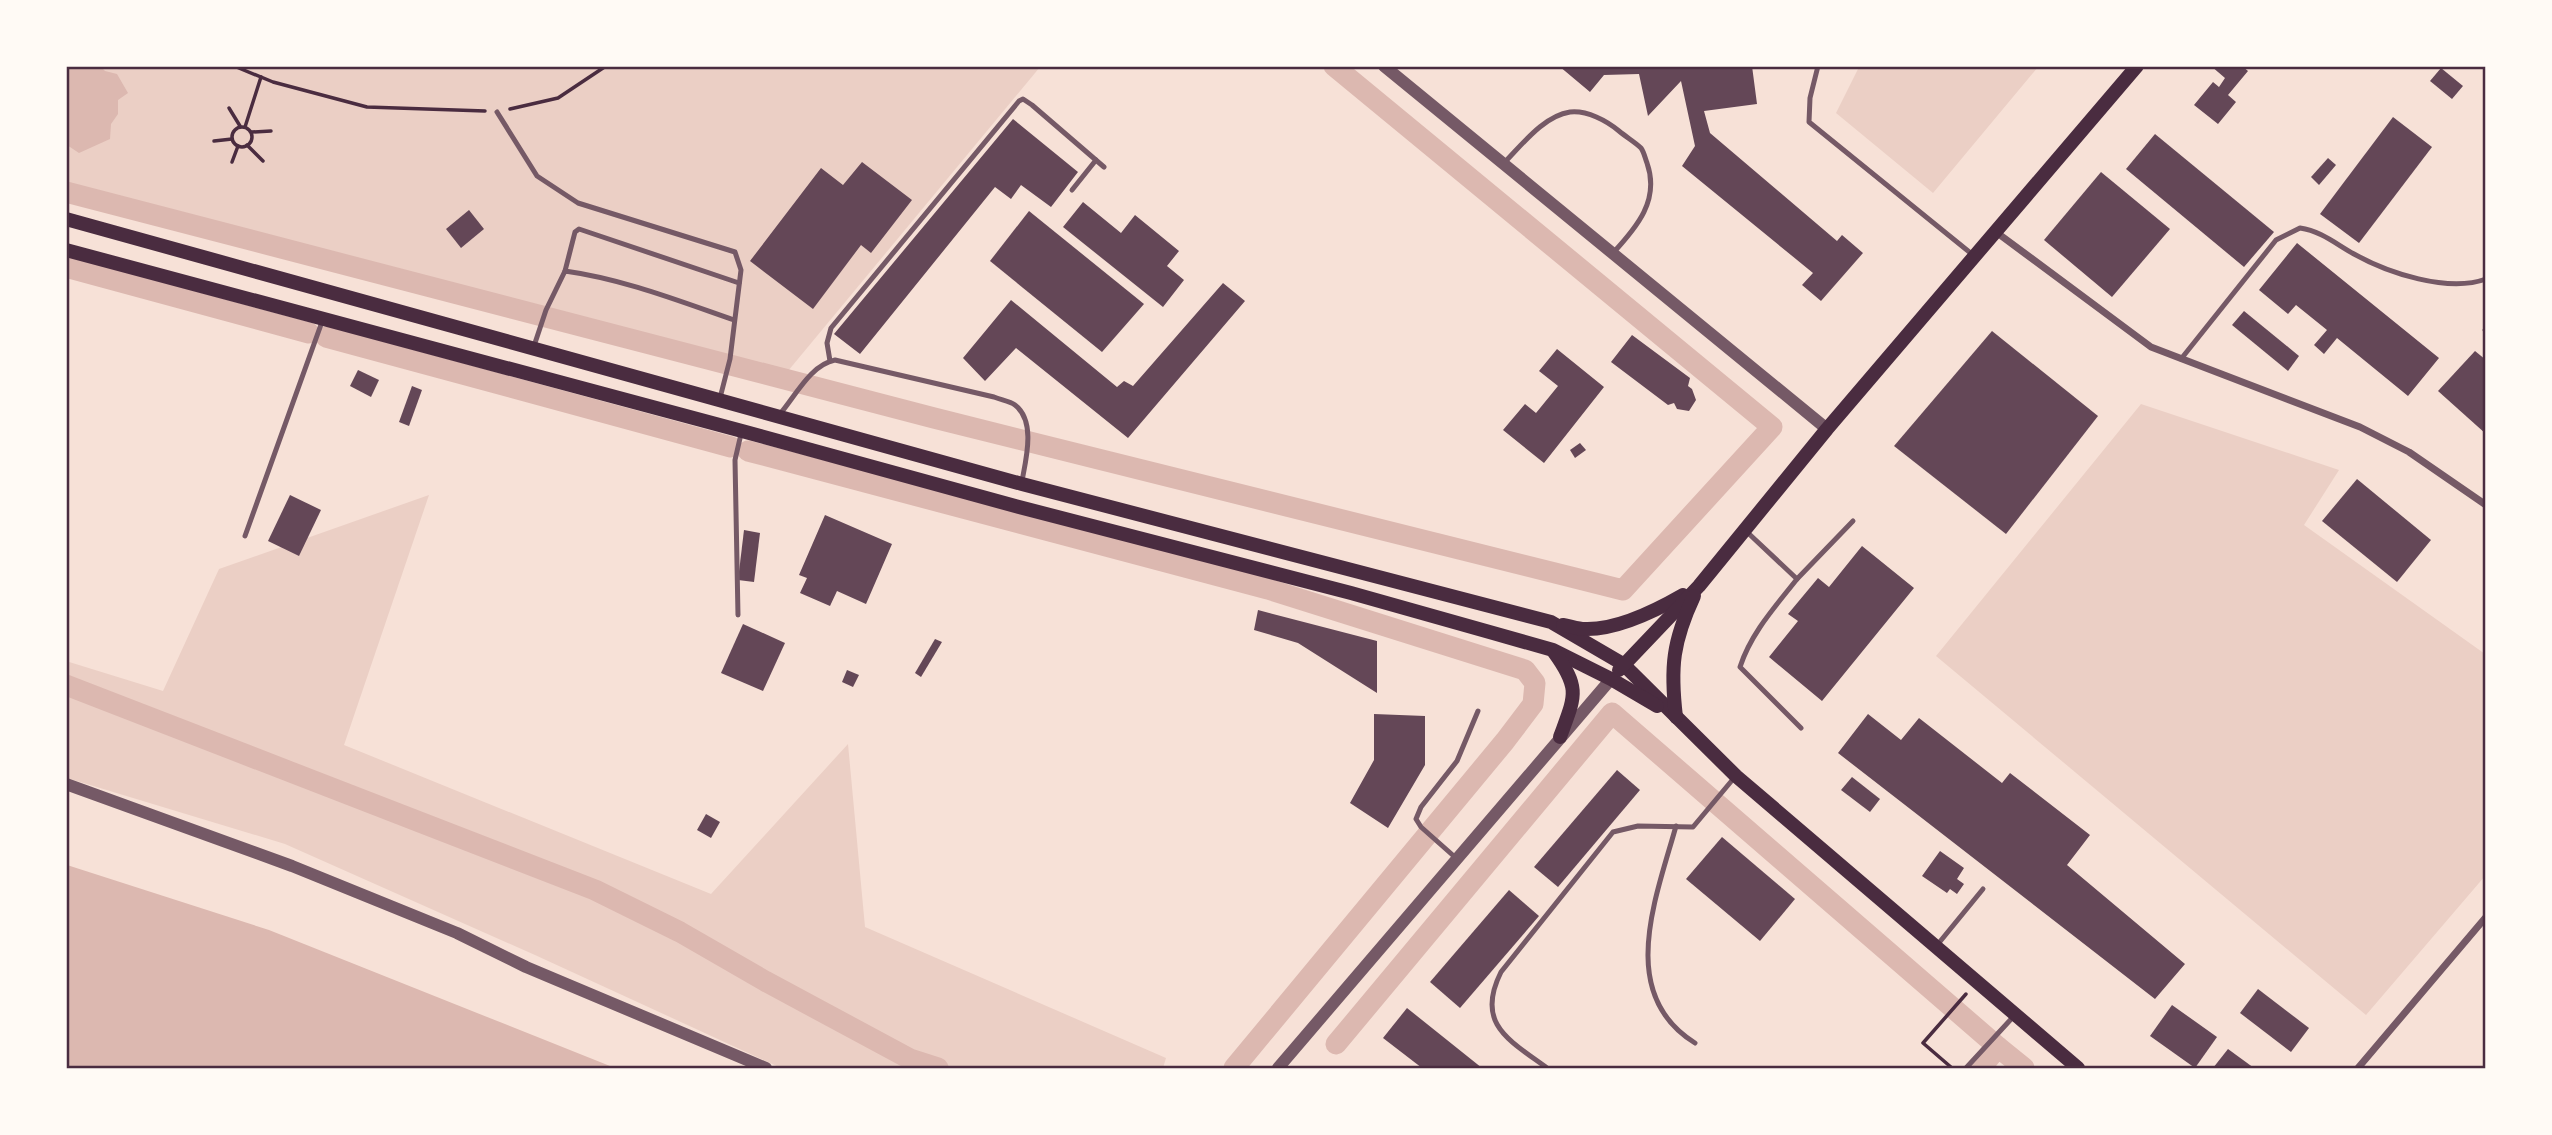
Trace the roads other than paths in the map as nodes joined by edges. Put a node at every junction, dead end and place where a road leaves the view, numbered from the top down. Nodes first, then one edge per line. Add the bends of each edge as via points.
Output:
1 (1384, 66) edge
2 (1818, 66) edge
3 (2137, 66) edge
4 (497, 112) road end
5 (1096, 160) junction
6 (1502, 164) junction
7 (1104, 167) dead end
8 (1072, 190) dead end
9 (66, 219) edge
10 (1996, 232) junction
11 (66, 250) edge
12 (1613, 253) junction
13 (1975, 257) junction
14 (565, 271) junction
15 (2486, 279) edge
16 (739, 283) junction
17 (323, 319) junction
18 (734, 320) junction
19 (536, 342) junction
20 (2181, 359) junction
21 (830, 361) junction
22 (719, 401) junction
23 (777, 417) junction
24 (1827, 429) junction
25 (742, 431) junction
26 (1022, 484) junction
27 (2484, 501) edge
28 (1853, 521) dead end
29 (1744, 530) junction
30 (245, 536) dead end
31 (1797, 579) junction
32 (1699, 586) junction
33 (738, 615) dead end
34 (1551, 622) junction
35 (1553, 650) junction
36 (1623, 664) junction
37 (1611, 678) junction
38 (1478, 711) dead end
39 (1676, 717) junction
40 (1801, 728) dead end
41 (1560, 737) junction
42 (1736, 776) junction
43 (66, 784) edge
44 (1676, 826) junction
45 (1456, 858) junction
46 (1983, 889) dead end
47 (2486, 917) edge
48 (1936, 947) junction
49 (2015, 1014) junction
50 (1695, 1043) dead end
51 (766, 1069) edge
52 (1278, 1069) edge
53 (1546, 1069) edge
54 (1966, 1069) edge
55 (2078, 1069) edge
56 (2358, 1069) edge

1 - 6 street
2 - 13 lane via 1809,121
3 - 10 main road
4 - 16 lane via 537,176 578,203 735,253 741,270
5 - 7 lane
5 - 8 lane
5 - 21 lane via 1032,105 1019,101 831,328 827,343
6 - 12 street
6 - 12 lane via 1548,120 1570,112 1586,113 1611,124 1642,149 1652,190 1636,228
9 - 19 main road
10 - 13 main road
10 - 20 street via 2151,347
11 - 17 main road
12 - 24 street
13 - 24 main road
14 - 16 lane via 579,229
14 - 18 lane
14 - 19 lane
15 - 20 lane via 2465,284 2400,273 2320,233 2300,228 2276,240
16 - 18 lane
17 - 25 main road
17 - 30 lane
18 - 22 lane
19 - 22 main road
20 - 27 street via 2360,427 2409,452
21 - 23 lane via 808,378
21 - 26 lane via 1014,404 1028,428
22 - 23 main road
23 - 26 main road
24 - 29 main road
25 - 33 lane via 735,460
25 - 35 main road
26 - 34 main road
28 - 31 lane
29 - 31 lane
29 - 32 main road
31 - 40 lane via 1747,647 1740,667
32 - 34 main road via 1656,611 1613,624 1586,629
32 - 36 main road
32 - 39 main road via 1681,624 1672,662
34 - 36 main road
35 - 37 main road
35 - 41 main road via 1573,683
36 - 37 main road
36 - 39 main road
37 - 39 main road
37 - 41 street
38 - 45 lane via 1457,761 1416,820
39 - 42 main road
41 - 45 street
42 - 44 lane via 1693,827
42 - 48 main road
43 - 51 street via 292,866
44 - 50 lane via 1647,963 1664,1016
44 - 53 lane via 1638,826 1613,832 1501,972 1490,1002 1493,1016 1500,1029
45 - 52 street
46 - 48 lane
47 - 56 street
48 - 49 main road
49 - 54 lane
49 - 55 main road

